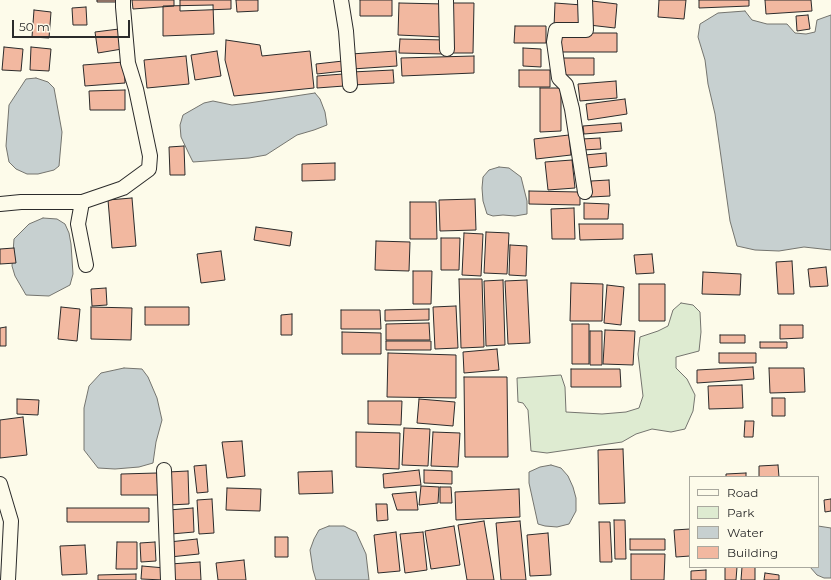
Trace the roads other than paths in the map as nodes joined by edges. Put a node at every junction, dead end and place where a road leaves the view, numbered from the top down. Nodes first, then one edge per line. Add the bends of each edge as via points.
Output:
1 (123, 0) edge
2 (341, 0) edge
3 (446, 0) edge
4 (586, 0) edge
5 (447, 49) dead end
6 (350, 85) dead end
7 (585, 192) dead end
8 (82, 202) junction
9 (0, 204) edge
10 (86, 265) dead end
11 (164, 470) dead end
12 (0, 484) edge
13 (8, 580) edge
14 (168, 580) edge

1 - 8 street via 128,63 150,156 149,169 123,188
2 - 6 street
3 - 5 street
4 - 7 street via 586,30 556,30 554,42 559,78 566,85 572,109
8 - 9 street
8 - 10 street via 78,224
11 - 14 street
12 - 13 street via 11,520

